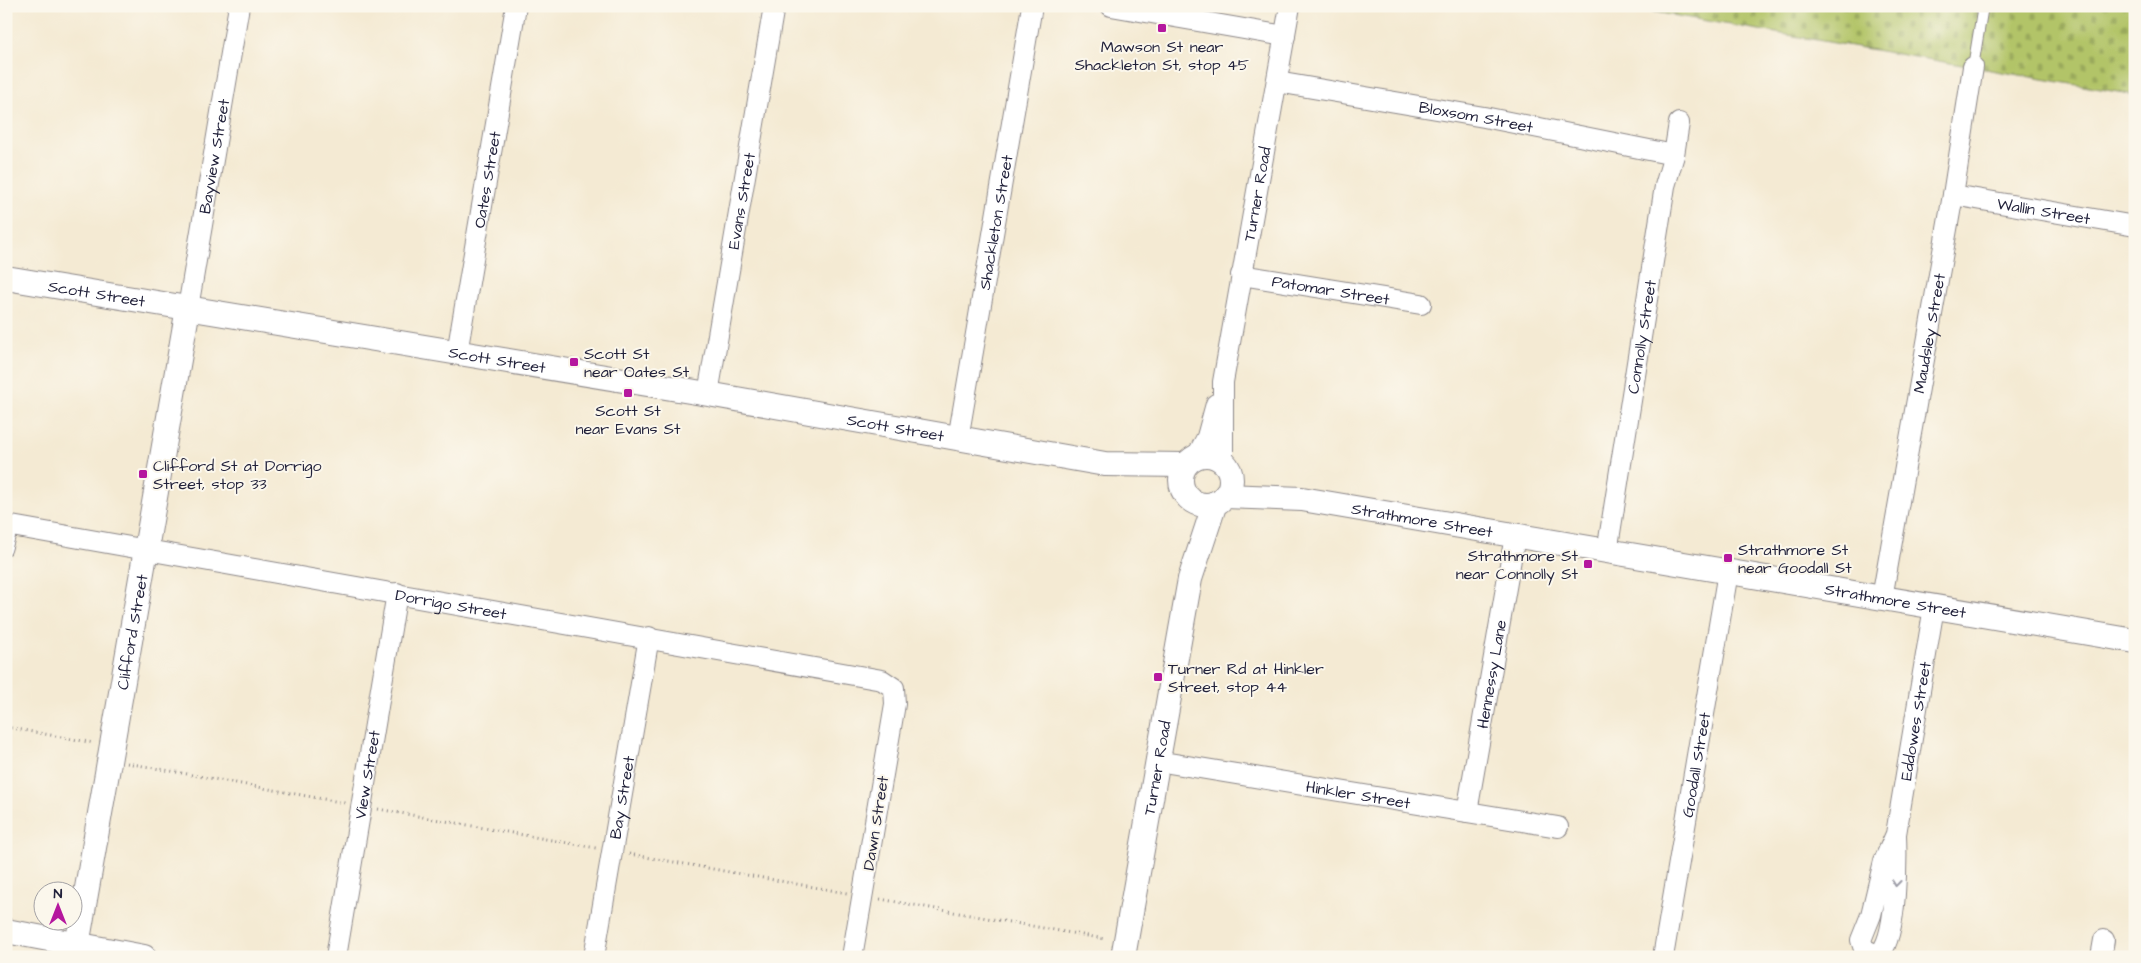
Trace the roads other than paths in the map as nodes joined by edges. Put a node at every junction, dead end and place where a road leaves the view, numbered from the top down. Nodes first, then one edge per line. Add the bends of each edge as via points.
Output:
1 (240, 6) edge
2 (516, 6) edge
3 (774, 6) edge
4 (1032, 6) edge
5 (1111, 6) edge
6 (1290, 6) edge
7 (1983, 6) edge
8 (1285, 36) junction
9 (1973, 67) joint
10 (1277, 82) junction
11 (1679, 123) dead end
12 (1674, 155) junction
13 (1953, 195) junction
14 (2135, 226) edge
15 (1241, 275) junction
16 (6, 278) edge
17 (1421, 304) dead end
18 (188, 308) junction
19 (457, 353) junction
20 (1223, 382) junction
21 (708, 394) junction
22 (958, 438) junction
23 (1226, 466) junction
24 (1188, 477) junction
25 (1302, 498) junction
26 (1220, 500) junction
27 (10, 525) edge
28 (1516, 536) junction
29 (146, 549) junction
30 (6, 550) edge
31 (1607, 552) junction
32 (1728, 572) junction
33 (1190, 579) junction
34 (397, 593) junction
35 (1882, 598) junction
36 (1934, 607) junction
37 (649, 637) junction
38 (2135, 641) edge
39 (894, 688) joint
40 (1157, 761) junction
41 (1467, 812) junction
42 (1558, 827) dead end
43 (6, 930) edge
44 (76, 950) edge
45 (1883, 954) edge
46 (144, 957) edge
47 (336, 957) edge
48 (594, 957) edge
49 (852, 957) edge
50 (1123, 957) edge
51 (1663, 957) edge

1 - 18 street, Bayview Street
2 - 19 street, Oates Street
3 - 21 street, Evans Street
4 - 22 street, Shackleton Street
5 - 8 street
6 - 8 street, Turner Road
7 - 9 lane
8 - 10 street, Turner Road
9 - 13 street, Maudsley Street
10 - 12 street, Bloxsom Street via 1484,117
10 - 15 street, Turner Road
11 - 12 street, Connolly Street
12 - 31 street, Connolly Street via 1665,186
13 - 14 street, Wallin Street
13 - 35 street, Maudsley Street
15 - 17 street, Patomar Street
15 - 20 street, Turner Road
16 - 18 street, Scott Street
18 - 19 street, Scott Street
18 - 29 street, Clifford Street
19 - 21 street, Scott Street
20 - 23 street, Turner Road
20 - 24 street, Turner Road via 1207,436
21 - 22 street, Scott Street
22 - 24 street, Scott Street via 1105,464 1142,478
23 - 24 street via 1210,454
23 - 25 street, Strathmore Street via 1248,480
23 - 26 street, Turner Road via 1230,489
24 - 26 street via 1201,504
24 - 33 street, Turner Road via 1192,522
25 - 26 street, Strathmore Street
25 - 28 street, Strathmore Street
26 - 33 street, Turner Road
27 - 29 street, Dorrigo Street
27 - 30 lane
28 - 31 street, Strathmore Street
28 - 41 street, Hennessy Lane
29 - 34 street, Dorrigo Street
29 - 44 street, Clifford Street
31 - 32 street, Strathmore Street
32 - 35 street, Strathmore Street
32 - 51 street, Goodall Street
33 - 40 street, Turner Road
34 - 37 street, Dorrigo Street
34 - 47 street, View Street
35 - 36 street, Strathmore Street
36 - 38 street, Strathmore Street
36 - 45 street, Eddowes Street via 1896,834 1896,885
37 - 39 street, Dorrigo Street via 882,680
37 - 48 street, Bay Street
39 - 49 street, Dawn Street
40 - 41 street, Hinkler Street
40 - 50 street, Turner Road
41 - 42 street, Hinkler Street
43 - 44 street
44 - 46 street

